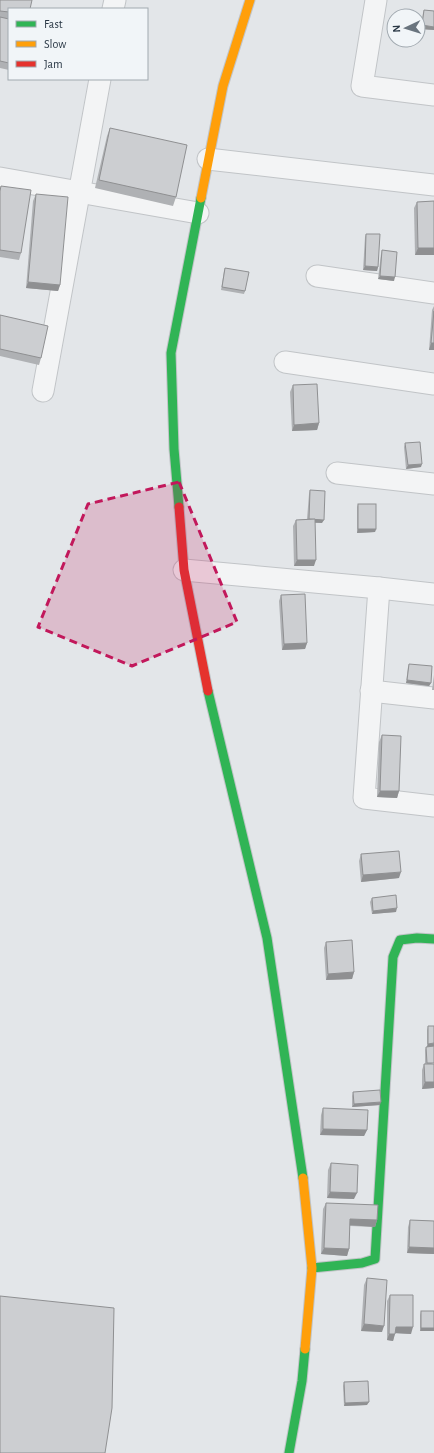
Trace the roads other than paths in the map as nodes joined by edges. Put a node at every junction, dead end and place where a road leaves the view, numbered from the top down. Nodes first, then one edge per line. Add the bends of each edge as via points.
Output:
1 (250, 0) edge
2 (376, 0) edge
3 (100, 80) edge
4 (434, 94) edge
5 (208, 159) junction
6 (0, 178) edge
7 (434, 185) edge
8 (80, 192) junction
9 (198, 213) junction
10 (316, 276) dead end
11 (434, 293) edge
12 (285, 362) dead end
13 (434, 384) edge
14 (43, 391) dead end
15 (337, 474) dead end
16 (434, 484) edge
17 (184, 570) junction
18 (379, 588) junction
19 (434, 594) edge
20 (372, 690) junction
21 (434, 698) edge
22 (434, 806) edge
23 (434, 939) edge
24 (312, 1268) junction
25 (289, 1453) edge

1 - 5 street via 223,86
2 - 4 street via 362,86
3 - 8 street
5 - 7 street
5 - 9 street
6 - 8 street
8 - 9 street
8 - 14 street
9 - 17 street via 171,353 174,449
10 - 11 street
12 - 13 street
15 - 16 street
17 - 18 street
17 - 24 street via 204,675 267,938 306,1200
18 - 19 street
18 - 20 street
20 - 21 street
20 - 22 street via 364,798
23 - 24 street via 400,940 393,957 375,1259 362,1263
24 - 25 street via 302,1381

